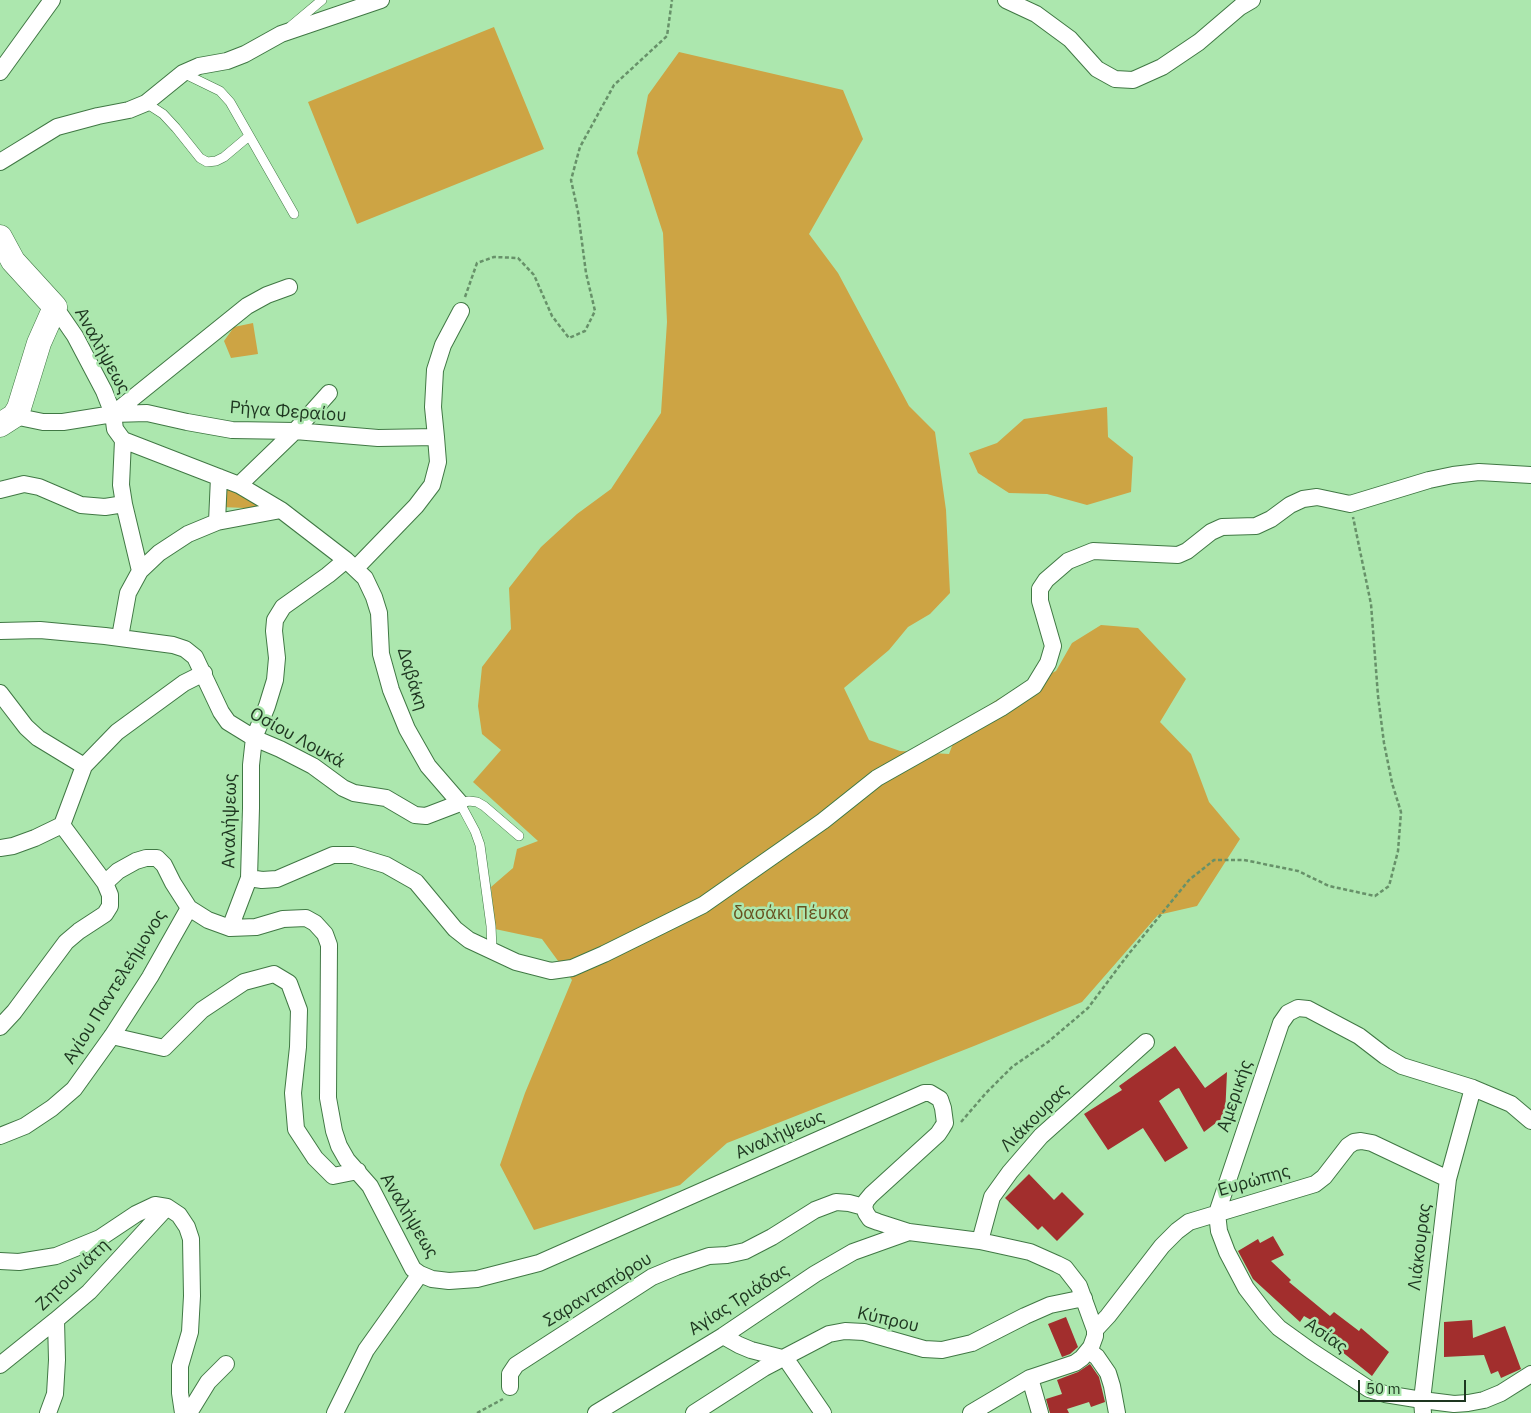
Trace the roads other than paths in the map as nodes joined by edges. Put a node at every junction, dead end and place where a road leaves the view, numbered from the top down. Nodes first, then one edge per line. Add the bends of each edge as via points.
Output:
1 (52, 0) edge
2 (322, 0) edge
3 (382, 0) edge
4 (1006, 0) edge
5 (1252, 0) edge
6 (281, 34) junction
7 (0, 72) edge
8 (183, 73) junction
9 (146, 103) junction
10 (249, 136) junction
11 (0, 162) edge
12 (294, 214) dead end
13 (0, 237) edge
14 (289, 287) dead end
15 (55, 307) junction
16 (461, 311) road end
17 (330, 393) dead end
18 (113, 414) junction
19 (7, 421) edge
20 (295, 431) junction
21 (436, 437) junction
22 (123, 440) junction
23 (1531, 474) edge
24 (219, 477) junction
25 (239, 485) junction
26 (0, 490) edge
27 (124, 504) junction
28 (281, 510) junction
29 (217, 522) junction
30 (351, 564) junction
31 (140, 571) junction
32 (0, 631) edge
33 (120, 637) junction
34 (204, 673) junction
35 (0, 693) edge
36 (254, 738) junction
37 (84, 766) junction
38 (460, 803) junction
39 (62, 825) junction
40 (520, 836) dead end
41 (0, 848) edge
42 (249, 878) junction
43 (104, 883) junction
44 (189, 908) junction
45 (230, 928) junction
46 (492, 950) junction
47 (0, 1027) edge
48 (112, 1036) junction
49 (1146, 1042) dead end
50 (1473, 1088) junction
51 (1531, 1121) edge
52 (0, 1136) edge
53 (358, 1171) junction
54 (1448, 1180) junction
55 (167, 1207) junction
56 (864, 1207) junction
57 (1217, 1213) junction
58 (909, 1232) junction
59 (980, 1241) junction
60 (0, 1261) edge
61 (420, 1274) junction
62 (1084, 1298) junction
63 (56, 1320) junction
64 (1095, 1330) junction
65 (723, 1336) junction
66 (1089, 1351) junction
67 (786, 1359) junction
68 (226, 1364) dead end
69 (0, 1365) edge
70 (1531, 1374) edge
71 (1030, 1378) junction
72 (510, 1387) road end
73 (1422, 1407) edge
74 (48, 1413) edge
75 (182, 1413) edge
76 (189, 1413) edge
77 (335, 1413) edge
78 (596, 1413) edge
79 (694, 1413) edge
80 (823, 1413) edge
81 (972, 1413) edge
82 (1040, 1413) edge
83 (1117, 1413) edge

1 - 7 street
2 - 6 lane
3 - 6 street
4 - 5 street via 1036,14 1070,39 1097,69 1115,79 1133,80 1162,67
6 - 8 street via 245,54
8 - 9 street
8 - 10 lane via 220,91
9 - 10 lane via 163,114 207,162 224,157
9 - 11 street via 57,127
10 - 12 lane
13 - 15 main road via 13,261
14 - 18 street via 248,306
15 - 18 street, Αναλήψεως via 75,336
15 - 19 main road via 39,343 19,408
16 - 21 street via 443,345 435,370 433,407
17 - 20 street
18 - 19 street, Ρήγα Φεραίου via 63,422
18 - 20 street, Ρήγα Φεραίου via 147,413 232,430
18 - 22 street, Αναλήψεως via 115,429
20 - 21 street, Ρήγα Φεραίου via 378,438
20 - 25 street
21 - 30 street, Αναλήψεως via 438,462 432,486
22 - 24 street
22 - 27 street via 121,485
23 - 46 street via 1479,472 1453,475 1350,504 1317,497 1304,499 1256,526 1222,527 1178,555 1093,551 1068,561 1040,589 1040,601 1053,646 1048,663 1034,686 876,778 824,820 703,905 604,954 572,968 551,971 516,962
24 - 25 street
24 - 29 street
25 - 28 street
26 - 27 street via 24,484 82,505 105,507
27 - 31 street
28 - 29 street
28 - 30 street
29 - 31 street via 188,534 159,553
30 - 36 street, Αναλήψεως via 328,575 283,607 275,620 275,680
30 - 38 street, Δαβάκη via 365,578 374,597 379,613 381,654 407,729 428,766
31 - 33 street via 128,593
32 - 33 street, Οσίου Λουκά via 40,630
33 - 34 street, Οσίου Λουκά via 185,649 195,656
34 - 36 street, Οσίου Λουκά via 220,712 228,722
34 - 37 street via 184,683 117,732
35 - 37 street via 38,738
36 - 38 street, Οσίου Λουκά via 313,766 343,788 386,798 415,815 426,816
36 - 42 street, Αναλήψεως
37 - 39 street
38 - 40 lane via 477,802
38 - 46 lane via 480,845
39 - 41 street via 35,838
39 - 43 street
42 - 45 street, Αναλήψεως
42 - 46 street via 277,879 333,855 353,855 378,862 416,882 455,929 469,940
43 - 44 street via 136,861 157,858
43 - 47 street via 110,895 110,906 105,914 66,942
44 - 45 street
44 - 48 street, Αγίου Παντελεήμονος
45 - 53 street, Αναλήψεως via 306,918 325,934 329,945 329,1114 339,1146
48 - 52 street, Αγίου Παντελεήμονος via 74,1089 25,1126
48 - 53 street via 164,1048 202,1010 244,982 274,974 289,983 300,1010 293,1093 296,1129 314,1158 333,1176
49 - 59 street, Λιάκουρας via 1041,1136 1010,1172 992,1197
50 - 51 street via 1511,1104
50 - 54 street, Λιάκουρας
50 - 57 street, Αμερικής via 1402,1066 1359,1036 1308,1009 1298,1008 1288,1013 1281,1023
53 - 61 street, Αναλήψεως via 370,1186 413,1269
54 - 57 street, Ευρώπης via 1372,1143 1354,1142 1324,1178 1315,1184
54 - 73 street, Λιάκουρας
55 - 60 street via 155,1205 147,1208 100,1238 56,1256 20,1262
55 - 63 street, Ζητουνιάτη via 89,1292
55 - 75 street via 180,1215 191,1239 190,1332 180,1366
56 - 58 street via 870,1219
56 - 61 street, Αναλήψεως via 871,1195 938,1134 944,1123 943,1108 935,1095 924,1093 539,1263 477,1279 449,1281
56 - 72 street, Σαρανταπόρου via 836,1202 815,1210 745,1251 709,1256 652,1277 516,1365 510,1374
57 - 64 street, Ευρώπης via 1189,1222 1177,1231
57 - 73 street, Ασίας via 1219,1231 1227,1252 1246,1288 1279,1328 1369,1389
58 - 59 street
58 - 65 street, Αγίας Τριάδας via 853,1252
59 - 62 street via 1030,1252 1065,1268
61 - 77 street via 366,1350
62 - 64 street
62 - 67 street, Κύπρου via 1050,1305 960,1347 924,1349 864,1332 845,1331 830,1334
63 - 69 street, Ζητουνιάτη
63 - 74 street via 57,1360 54,1394
64 - 66 street
65 - 67 street via 751,1350
65 - 78 street, Αγίας Τριάδας
66 - 71 street via 1075,1363
66 - 83 street via 1108,1373
67 - 79 street, Κύπρου via 764,1368
67 - 80 street
68 - 76 street via 208,1382
70 - 73 street, Ασίας via 1484,1400
71 - 81 street
71 - 82 street

